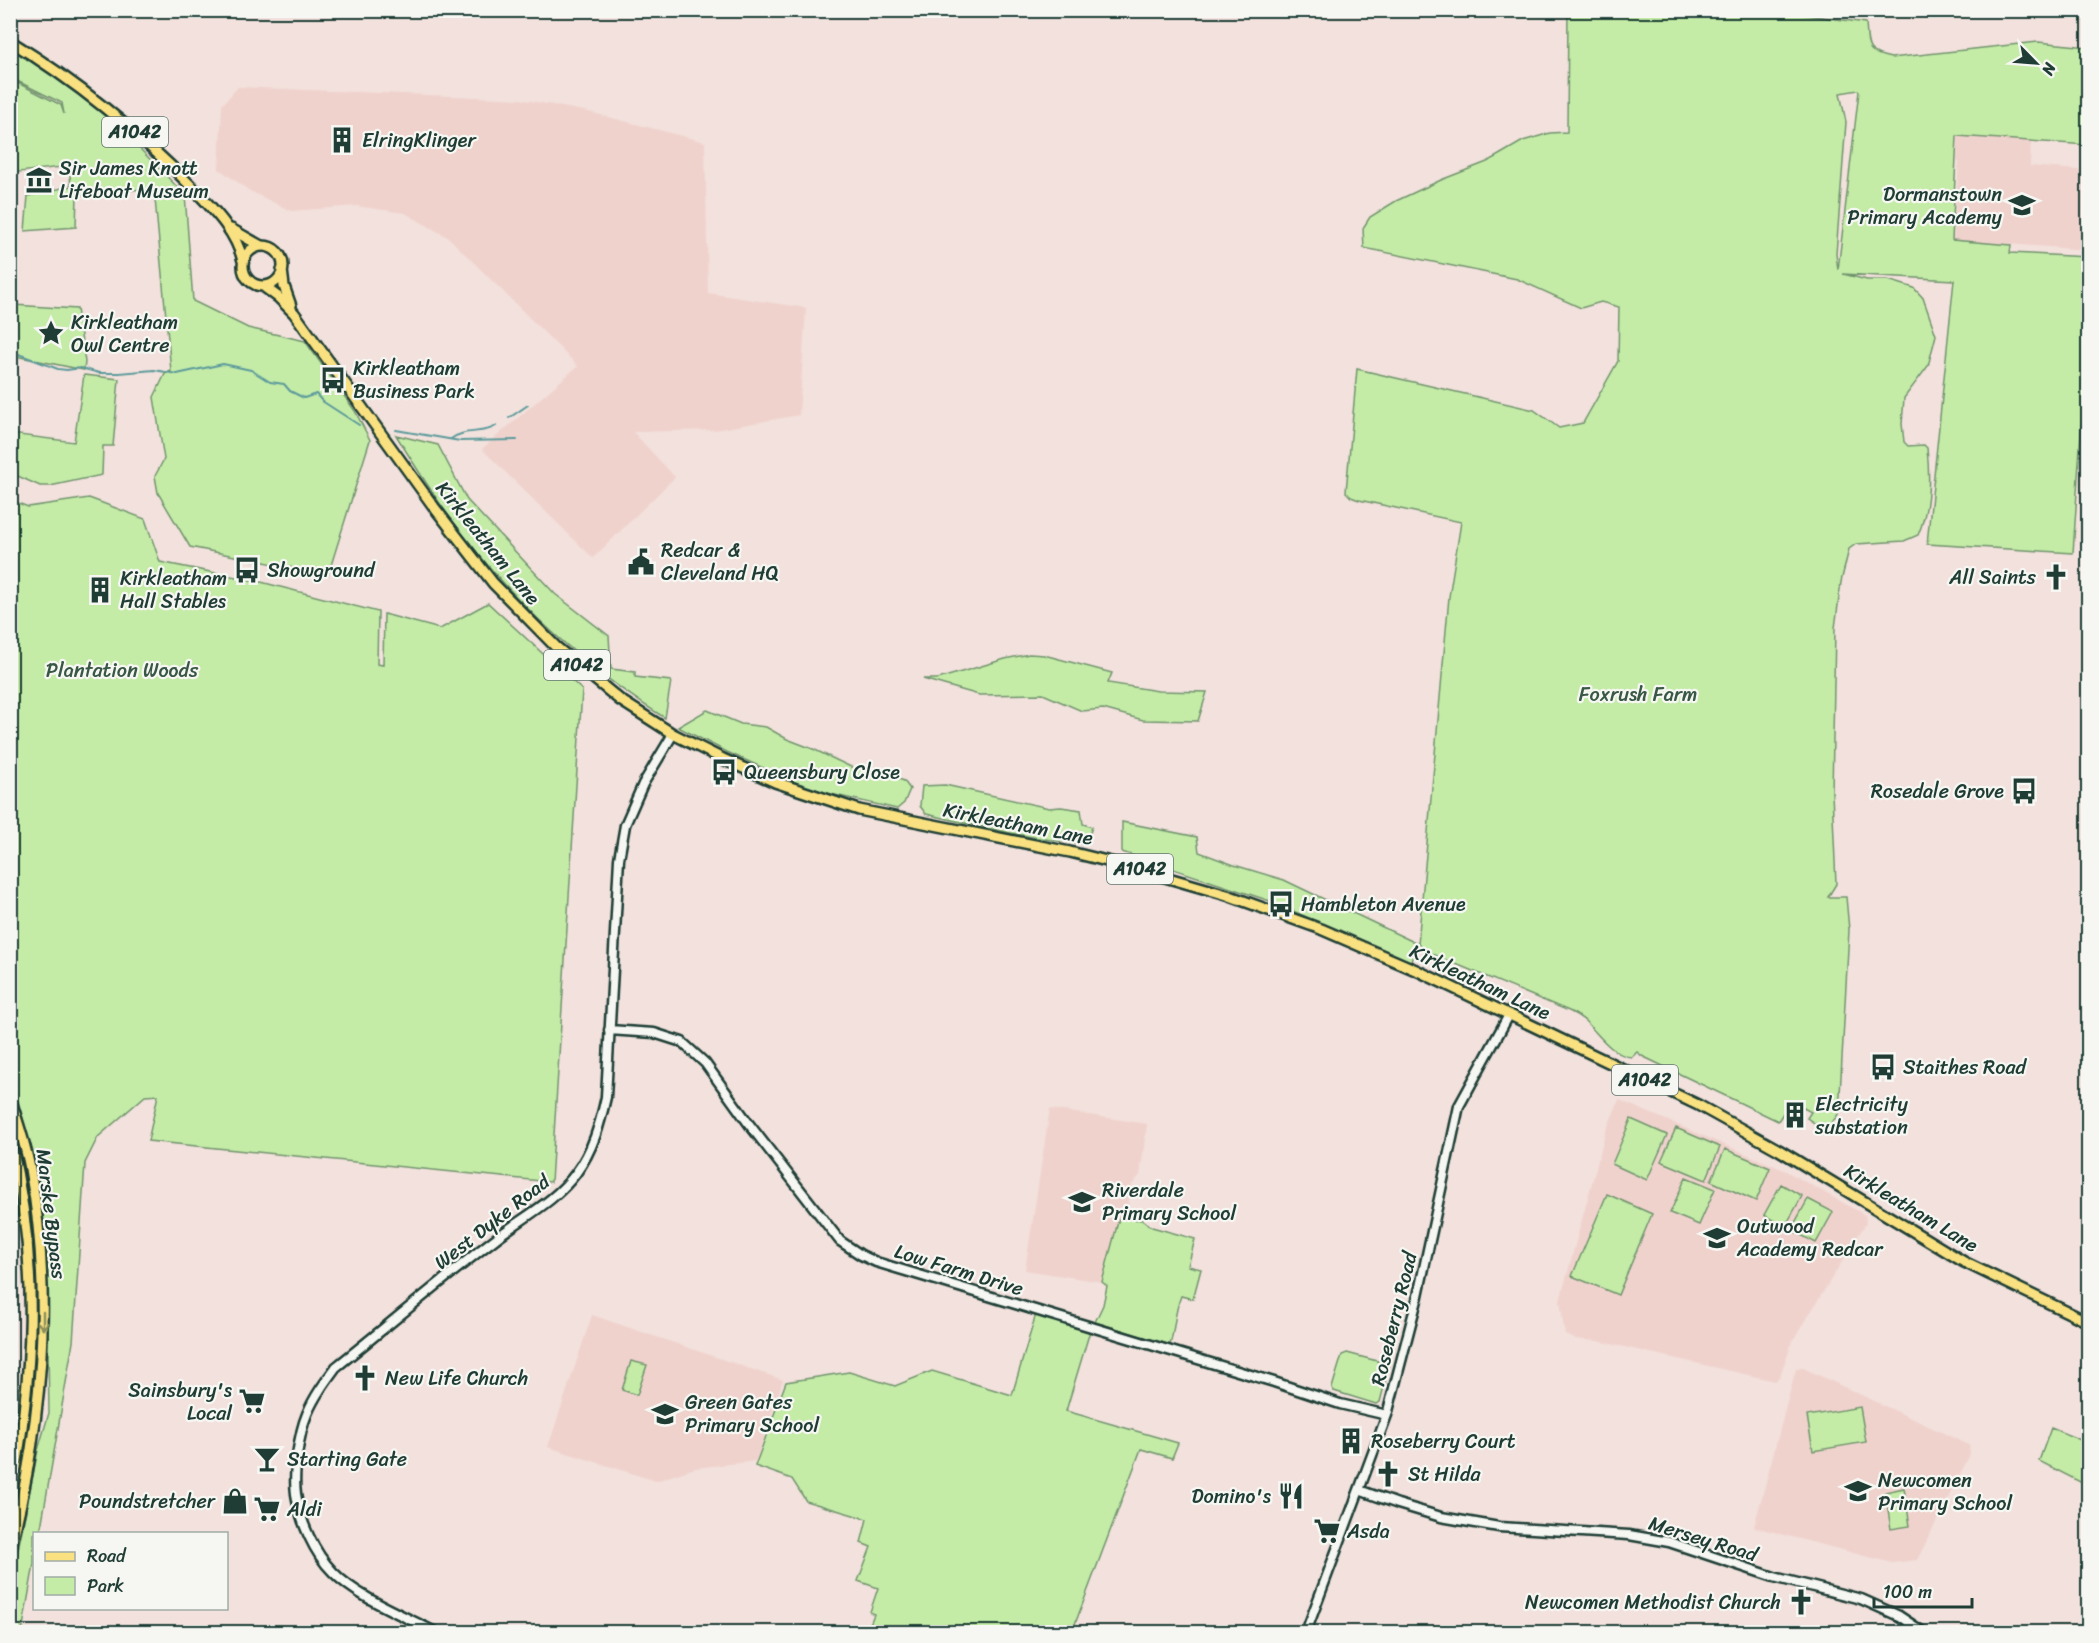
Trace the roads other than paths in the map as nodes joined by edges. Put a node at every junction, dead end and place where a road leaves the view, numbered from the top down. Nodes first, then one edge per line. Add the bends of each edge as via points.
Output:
1 (10, 41) edge
2 (226, 226) junction
3 (261, 246) junction
4 (243, 261) junction
5 (282, 270) junction
6 (263, 286) junction
7 (294, 313) junction
8 (673, 734) junction
9 (1509, 1015) junction
10 (609, 1030) junction
11 (10, 1098) edge
12 (10, 1139) edge
13 (2088, 1322) edge
14 (1387, 1415) junction
15 (1359, 1490) junction
16 (10, 1501) edge
17 (10, 1550) edge
18 (435, 1632) edge
19 (1306, 1632) edge
20 (1923, 1632) edge

1 - 2 main road, A1042 via 74,83 139,135
2 - 3 main road, A1042
2 - 4 main road, A1042
3 - 4 main road via 250,251
3 - 5 main road, A1042 via 278,253
4 - 6 main road, A1042 via 247,279
5 - 6 main road via 275,282
5 - 7 main road, Kirkleatham Lane / A1042
6 - 7 main road, Kirkleatham Lane / A1042
7 - 8 main road, Kirkleatham Lane / A1042 via 492,583 556,647 620,699
8 - 9 main road, Kirkleatham Lane / A1042 via 775,782 859,810 1070,852 1227,895 1418,971
8 - 10 street, West Dyke Road via 643,784 625,825 619,859
9 - 13 main road, Kirkleatham Lane / A1042 via 1721,1117 1965,1262
9 - 14 street, Roseberry Road via 1459,1106 1418,1296
10 - 14 street, Low Farm Drive via 654,1033 682,1042 705,1063 840,1241 861,1255 1340,1404
10 - 18 street, West Dyke Road via 606,1097 598,1133 576,1173 528,1216 336,1367 307,1414 298,1446 296,1494 306,1530 320,1555 333,1572 356,1590
11 -> 17 main road, Marske Bypass via 30,1167 43,1318 35,1422
12 - 16 main road, Marske Bypass via 26,1225 31,1323 26,1410
14 - 15 street, Roseberry Road
15 - 19 street, Roseberry Road
15 - 20 street, Mersey Road via 1441,1517 1499,1527 1629,1535 1670,1542 1774,1577 1861,1599

